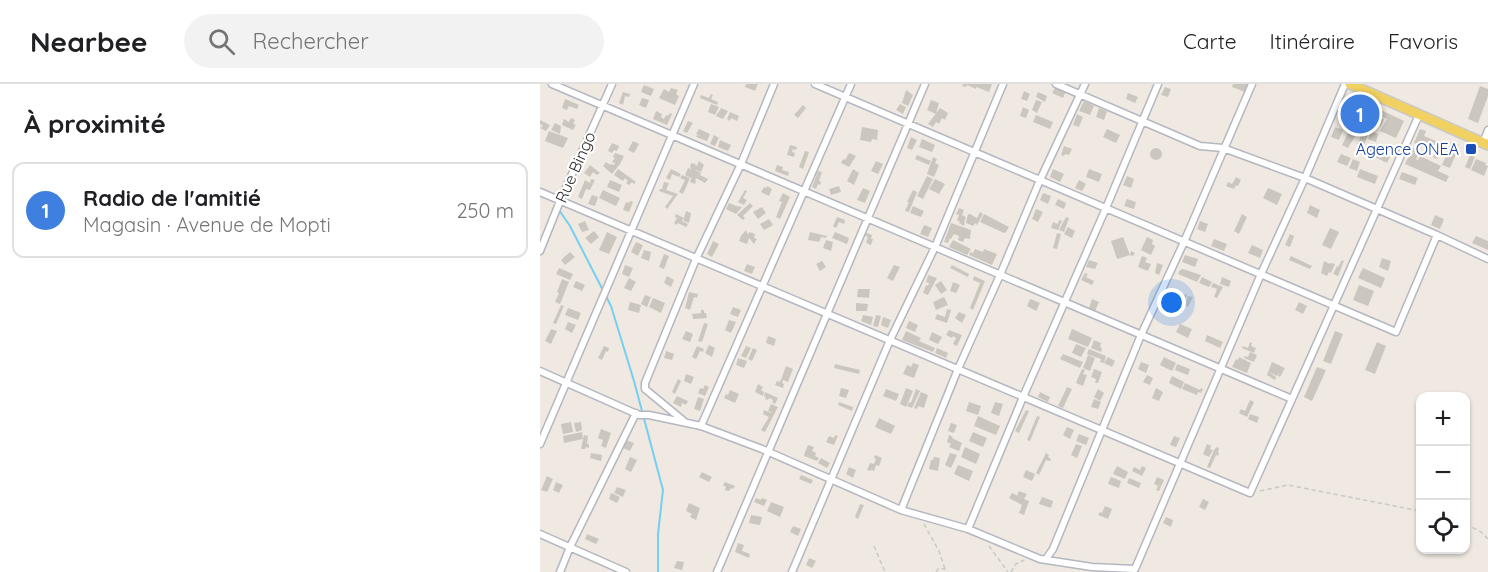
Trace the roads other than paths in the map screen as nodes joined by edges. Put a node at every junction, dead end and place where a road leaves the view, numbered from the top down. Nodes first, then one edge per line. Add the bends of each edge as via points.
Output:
1 (552, 84) edge
2 (612, 84) edge
3 (694, 84) edge
4 (774, 84) edge
5 (815, 84) edge
6 (851, 84) edge
7 (925, 84) edge
8 (1003, 84) edge
9 (1056, 84) edge
10 (1085, 84) edge
11 (1158, 84) edge
12 (1252, 84) edge
13 (1348, 84) edge
14 (1080, 95) junction
15 (845, 97) junction
16 (602, 105) junction
17 (1419, 115) junction
18 (1142, 121) junction
19 (908, 123) junction
20 (1488, 129) edge
21 (671, 135) junction
22 (1485, 144) edge
23 (1223, 148) junction
24 (974, 152) junction
25 (741, 165) junction
26 (1305, 178) junction
27 (1040, 180) junction
28 (540, 192) edge
29 (804, 192) junction
30 (560, 201) junction
31 (1106, 208) junction
32 (1377, 208) junction
33 (867, 218) junction
34 (632, 231) junction
35 (1437, 235) junction
36 (1184, 242) junction
37 (934, 247) junction
38 (540, 251) edge
39 (696, 258) junction
40 (1488, 259) edge
41 (1261, 274) junction
42 (1000, 275) junction
43 (762, 286) junction
44 (1065, 303) junction
45 (1334, 305) junction
46 (827, 314) junction
47 (1142, 335) junction
48 (890, 340) junction
49 (958, 369) junction
50 (1221, 369) junction
51 (540, 370) edge
52 (566, 382) junction
53 (1023, 397) junction
54 (1292, 399) junction
55 (637, 414) junction
56 (686, 422) junction
57 (701, 426) junction
58 (1102, 430) junction
59 (540, 444) edge
60 (768, 452) junction
61 (1180, 463) junction
62 (832, 479) junction
63 (901, 510) junction
64 (968, 529) junction
65 (540, 534) edge
66 (570, 547) junction
67 (1046, 559) junction
68 (560, 572) edge
69 (626, 572) edge
70 (717, 572) edge
71 (792, 572) edge

1 - 16 street
2 - 16 street, Rue Bingo
3 - 21 street
4 - 25 street
5 - 15 street
6 - 15 street
7 - 19 street
8 - 24 street
9 - 14 street
10 - 14 street
11 - 18 street
12 - 23 street
13 - 17 main road
13 - 26 street
14 - 18 street
14 - 27 street
15 - 19 street
15 - 29 street
16 - 21 street
16 - 30 street, Rue Bingo
17 - 22 main road
17 - 32 street
18 - 23 street via 1200,146
18 - 31 street
19 - 24 street
19 - 33 street
20 - 22 street
21 - 25 street
21 - 34 street
23 - 26 street
23 - 36 street
24 - 27 street
24 - 37 street
25 - 29 street
25 - 39 street
26 - 32 street
26 - 41 street
27 - 31 street
27 - 42 street
28 - 30 street
29 - 33 street
29 - 43 street
30 - 34 street
30 - 38 street, Rue Bingo
31 - 36 street
31 - 44 street
32 - 35 street
32 - 45 street
33 - 37 street
33 - 46 street
34 - 39 street
34 - 52 street
35 - 40 street
35 - 45 street via 1396,332
36 - 41 street
36 - 47 street
37 - 42 street
37 - 48 street
39 - 43 street
39 - 56 street via 645,383 645,389
41 - 45 street
41 - 50 street
42 - 44 street
42 - 49 street
43 - 46 street
43 - 57 street
44 - 47 street
44 - 53 street
45 - 54 street
46 - 48 street
46 - 60 street
47 - 50 street
47 - 58 street
48 - 49 street
48 - 62 street
49 - 53 street
49 - 63 street
50 - 54 street
50 - 61 street
51 - 52 street
52 - 55 street
52 - 59 street
53 - 58 street
53 - 64 street
54 - 61 street via 1250,493
55 - 56 street
55 - 66 street
56 - 57 street
57 - 60 street
58 - 61 street
58 - 67 street
60 - 62 street
60 - 70 street
61 - 67 street via 1135,569
62 - 63 street
62 - 71 street
63 - 64 street
64 - 67 street
65 - 66 street
66 - 68 street
66 - 69 street

